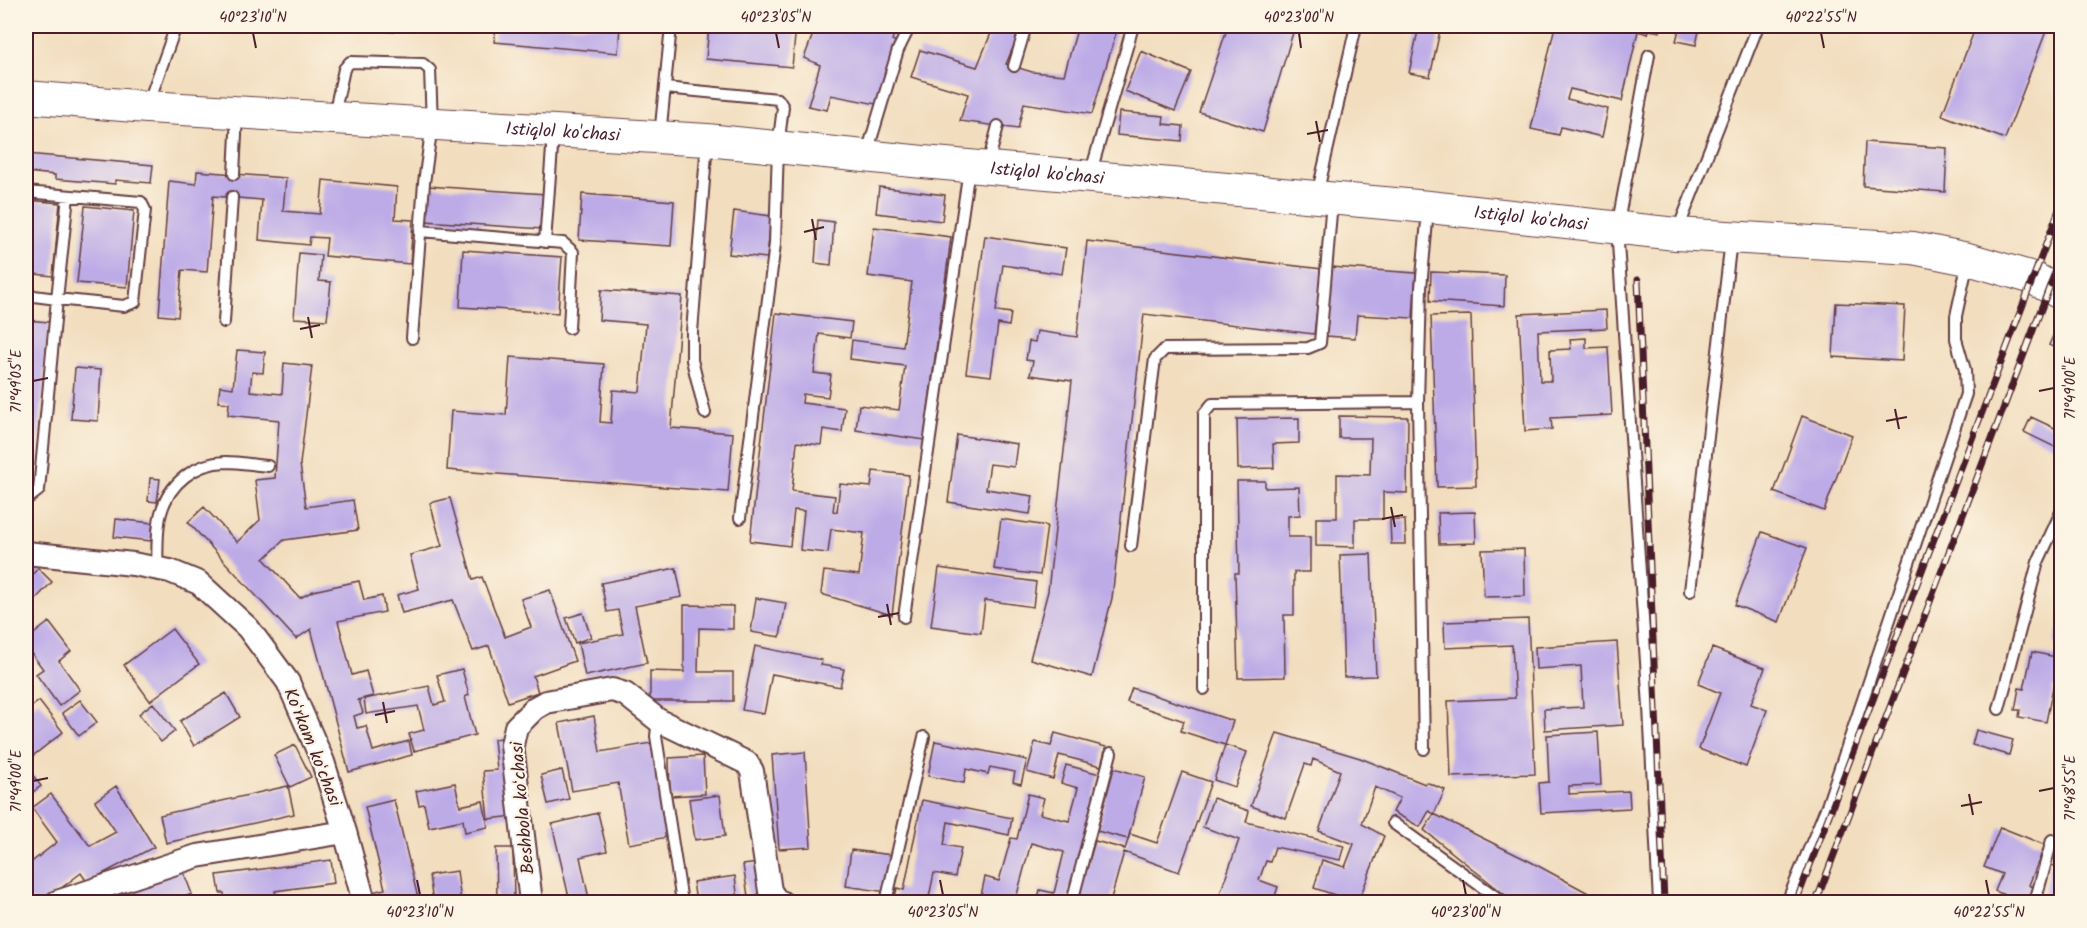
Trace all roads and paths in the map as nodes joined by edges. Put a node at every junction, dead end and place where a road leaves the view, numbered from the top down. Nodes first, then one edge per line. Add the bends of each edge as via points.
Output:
1 (176, 26) edge
2 (671, 26) edge
3 (910, 26) edge
4 (1026, 26) edge
5 (1133, 26) edge
6 (1356, 26) edge
7 (1758, 26) edge
8 (1649, 55) dead end
9 (1014, 66) dead end
10 (665, 88) junction
11 (26, 97) edge
12 (147, 107) junction
13 (237, 112) junction
14 (333, 118) junction
15 (432, 124) junction
16 (998, 126) dead end
17 (554, 131) junction
18 (660, 137) junction
19 (707, 140) junction
20 (778, 147) junction
21 (866, 156) junction
22 (978, 167) junction
23 (234, 174) dead end
24 (1089, 177) junction
25 (26, 192) edge
26 (68, 196) junction
27 (232, 197) dead end
28 (1325, 198) junction
29 (1429, 207) junction
30 (1617, 228) junction
31 (420, 231) junction
32 (1676, 234) junction
33 (1731, 237) junction
34 (545, 242) junction
35 (1968, 259) junction
36 (2061, 294) edge
37 (26, 295) edge
38 (57, 299) junction
39 (224, 322) dead end
40 (569, 328) dead end
41 (412, 338) dead end
42 (1418, 402) junction
43 (705, 413) dead end
44 (268, 466) dead end
45 (26, 497) edge
46 (2061, 510) edge
47 (740, 518) dead end
48 (1131, 546) dead end
49 (26, 553) edge
50 (157, 569) junction
51 (1690, 591) dead end
52 (904, 617) dead end
53 (1204, 689) dead end
54 (1999, 709) dead end
55 (658, 720) junction
56 (924, 737) dead end
57 (1424, 749) dead end
58 (1111, 753) dead end
59 (1393, 823) dead end
60 (345, 832) junction
61 (2052, 840) dead end
62 (57, 903) edge
63 (364, 903) edge
64 (531, 903) edge
65 (682, 903) edge
66 (782, 903) edge
67 (886, 903) edge
68 (1072, 903) edge
69 (1503, 903) edge
70 (1659, 903) edge
71 (1787, 903) edge
72 (2035, 903) edge

1 - 12 lane
2 - 10 lane
3 - 21 lane via 898,50
4 - 9 lane
5 - 24 lane
6 - 28 lane
7 - 32 lane
8 - 30 lane
10 - 18 lane
10 - 20 lane via 778,99 783,107
11 - 12 main road, Istiqlol ko'chasi
12 - 13 main road, Istiqlol ko'chasi
13 - 14 main road, Istiqlol ko'chasi
13 - 23 lane
14 - 15 main road, Istiqlol ko'chasi
14 - 15 lane via 344,69 350,62 423,64 430,70
15 - 17 main road, Istiqlol ko'chasi
15 - 31 lane
16 - 22 lane
17 - 18 main road, Istiqlol ko'chasi
17 - 34 lane
18 - 19 main road, Istiqlol ko'chasi
19 - 20 main road, Istiqlol ko'chasi
19 - 43 lane via 692,332 692,360
20 - 21 main road, Istiqlol ko'chasi
20 - 47 lane via 775,244
21 - 22 main road, Istiqlol ko'chasi
22 - 24 main road, Istiqlol ko'chasi
22 - 52 lane
24 - 28 main road, Istiqlol ko'chasi
25 - 26 lane
26 - 38 lane
26 - 38 lane via 141,202 145,210 135,302 124,306
27 - 39 lane
28 - 29 main road, Istiqlol ko'chasi
28 - 48 lane via 1320,344 1308,348 1165,349 1155,359
29 - 30 main road, Istiqlol ko'chasi
29 - 42 lane via 1421,288
30 - 32 main road, Istiqlol ko'chasi
30 - 70 lane
31 - 34 lane
31 - 41 lane
32 - 33 main road, Istiqlol ko'chasi
33 - 35 main road, Istiqlol ko'chasi via 1913,248
33 - 51 lane
34 - 40 lane via 563,243 573,252
35 - 36 main road, Istiqlol ko'chasi via 2033,278
35 - 71 lane via 1956,316 1966,394 1827,806
37 - 38 lane
38 - 45 lane via 39,490
42 - 53 lane via 1212,404 1204,414
42 - 57 lane
44 - 50 lane via 224,462 184,476 170,491 160,514
46 - 54 lane via 2038,562
49 - 50 street, Koʻrkam koʻchasi
50 - 60 street, Koʻrkam koʻchasi via 199,583 248,628 288,682 323,762
55 - 64 street, Beshbola koʻchasi via 625,694 612,690 546,702 516,727 512,745
55 - 65 lane via 656,736
55 - 66 street, Beshbola koʻchasi via 747,763 752,771 770,891
56 - 67 lane
58 - 68 lane
59 - 69 lane
60 - 62 street via 197,856
60 - 63 street, Koʻrkam koʻchasi
61 - 72 lane

